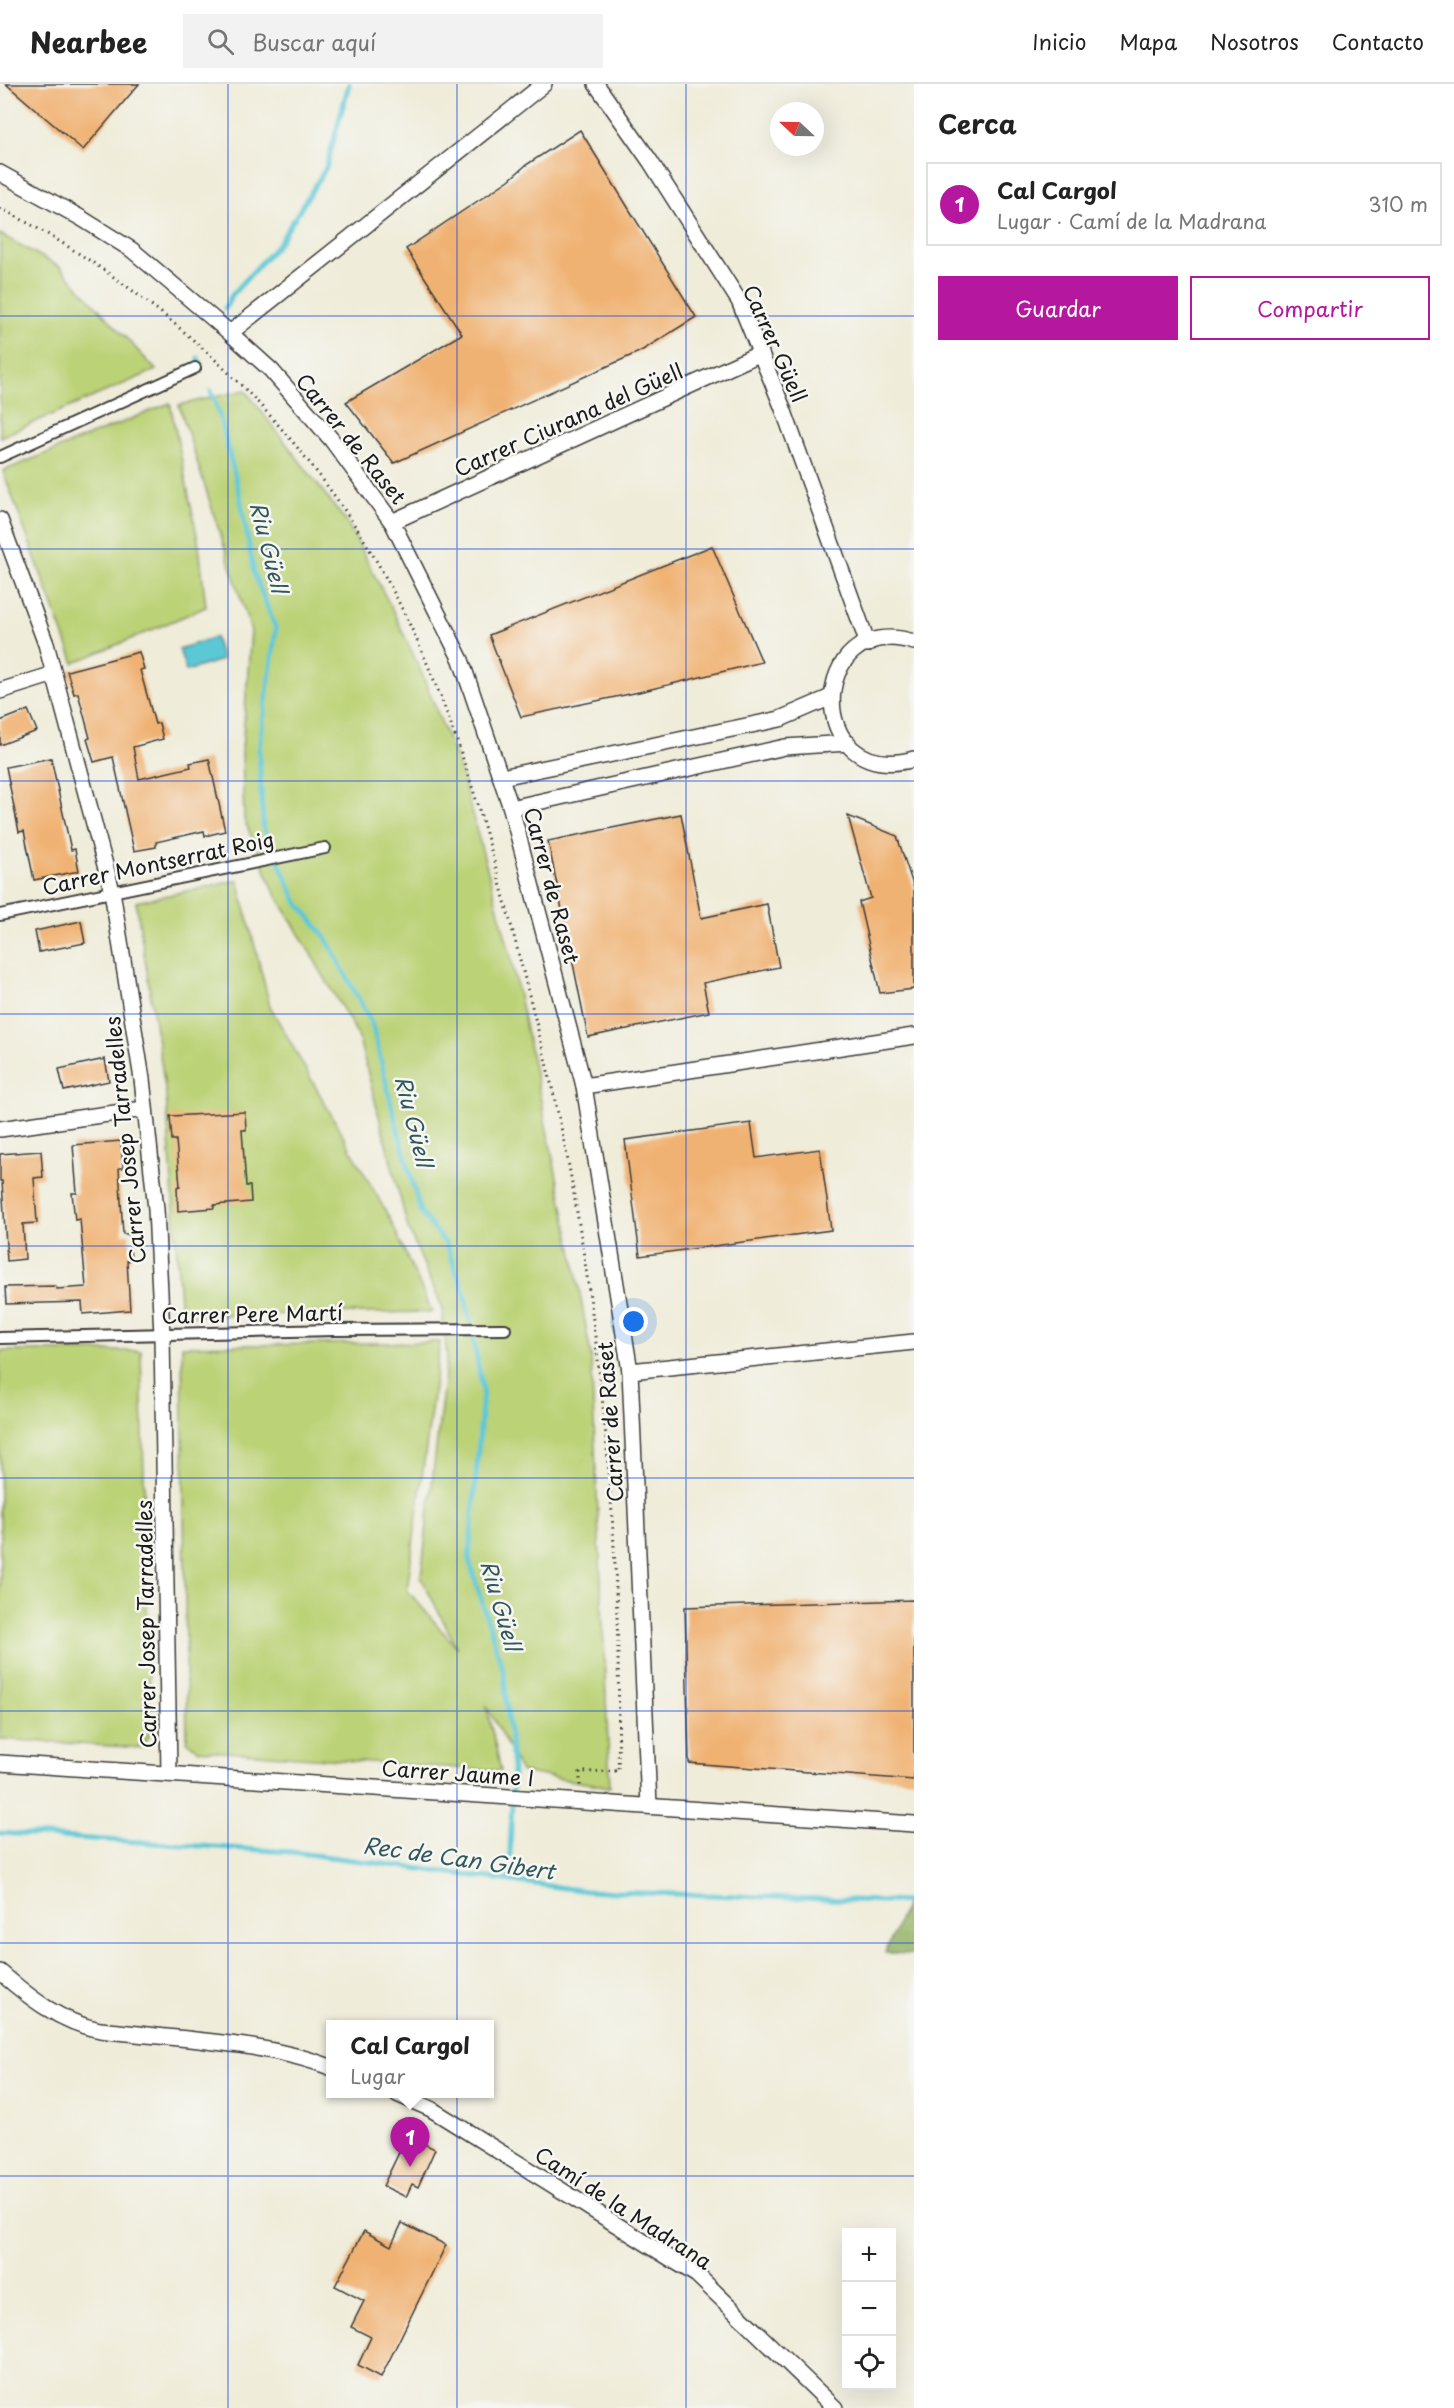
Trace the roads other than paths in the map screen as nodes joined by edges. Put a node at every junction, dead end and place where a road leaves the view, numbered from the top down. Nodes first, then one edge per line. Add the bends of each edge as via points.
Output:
1 (544, 84) edge
2 (596, 84) edge
3 (0, 173) edge
4 (230, 333) junction
5 (761, 353) junction
6 (195, 368) dead end
7 (0, 457) edge
8 (0, 520) edge
9 (392, 522) junction
10 (914, 642) edge
11 (868, 644) junction
12 (54, 674) junction
13 (0, 691) edge
14 (831, 697) junction
15 (848, 743) junction
16 (914, 759) edge
17 (502, 777) junction
18 (511, 808) junction
19 (325, 848) dead end
20 (112, 891) junction
21 (0, 915) edge
22 (914, 1036) edge
23 (584, 1086) junction
24 (144, 1109) junction
25 (0, 1129) edge
26 (505, 1329) dead end
27 (162, 1335) junction
28 (0, 1338) edge
29 (914, 1342) edge
30 (630, 1371) junction
31 (0, 1762) edge
32 (169, 1774) junction
33 (649, 1806) junction
34 (914, 1824) edge
35 (0, 1972) edge
36 (326, 2065) edge
37 (406, 2098) edge
38 (835, 2408) edge

1 - 4 street
2 - 5 street, Carrer Güell via 739,301
3 - 4 street, Carrer de Raset via 132,250
4 - 9 street, Carrer de Raset via 271,370 324,430
5 - 9 street, Carrer Ciurana del Güell
5 - 11 street, Carrer Güell
6 - 7 street
8 - 12 street, Carrer Josep Tarradelles
9 - 17 street, Carrer de Raset via 461,660
10 - 11 street via 890,638
11 - 14 street via 842,665
12 - 13 street
12 - 20 street, Carrer Josep Tarradelles
14 - 15 street via 836,726
14 - 17 street via 780,718
15 - 16 street via 870,758 885,762
15 - 18 street via 785,747
17 - 18 street, Carrer de Raset
18 - 23 street, Carrer de Raset
19 - 20 street, Carrer Montserrat Roig
20 - 21 street, Carrer Montserrat Roig
20 - 24 street, Carrer Josep Tarradelles
22 - 23 street
23 - 30 street, Carrer de Raset
24 - 25 street
24 - 27 street, Carrer Josep Tarradelles via 156,1209
26 - 27 street, Carrer Pere Martí
27 - 28 street, Carrer Pere Martí
27 - 32 street, Carrer Josep Tarradelles
29 - 30 street
30 - 33 street, Carrer de Raset
31 - 32 street, Carrer Jaume I
32 - 33 street, Carrer Jaume I
33 - 34 street, Carrer Jaume I
35 - 36 street via 30,1998 79,2026 257,2048
37 - 38 street, Camí de la Madrana via 431,2109 697,2275

